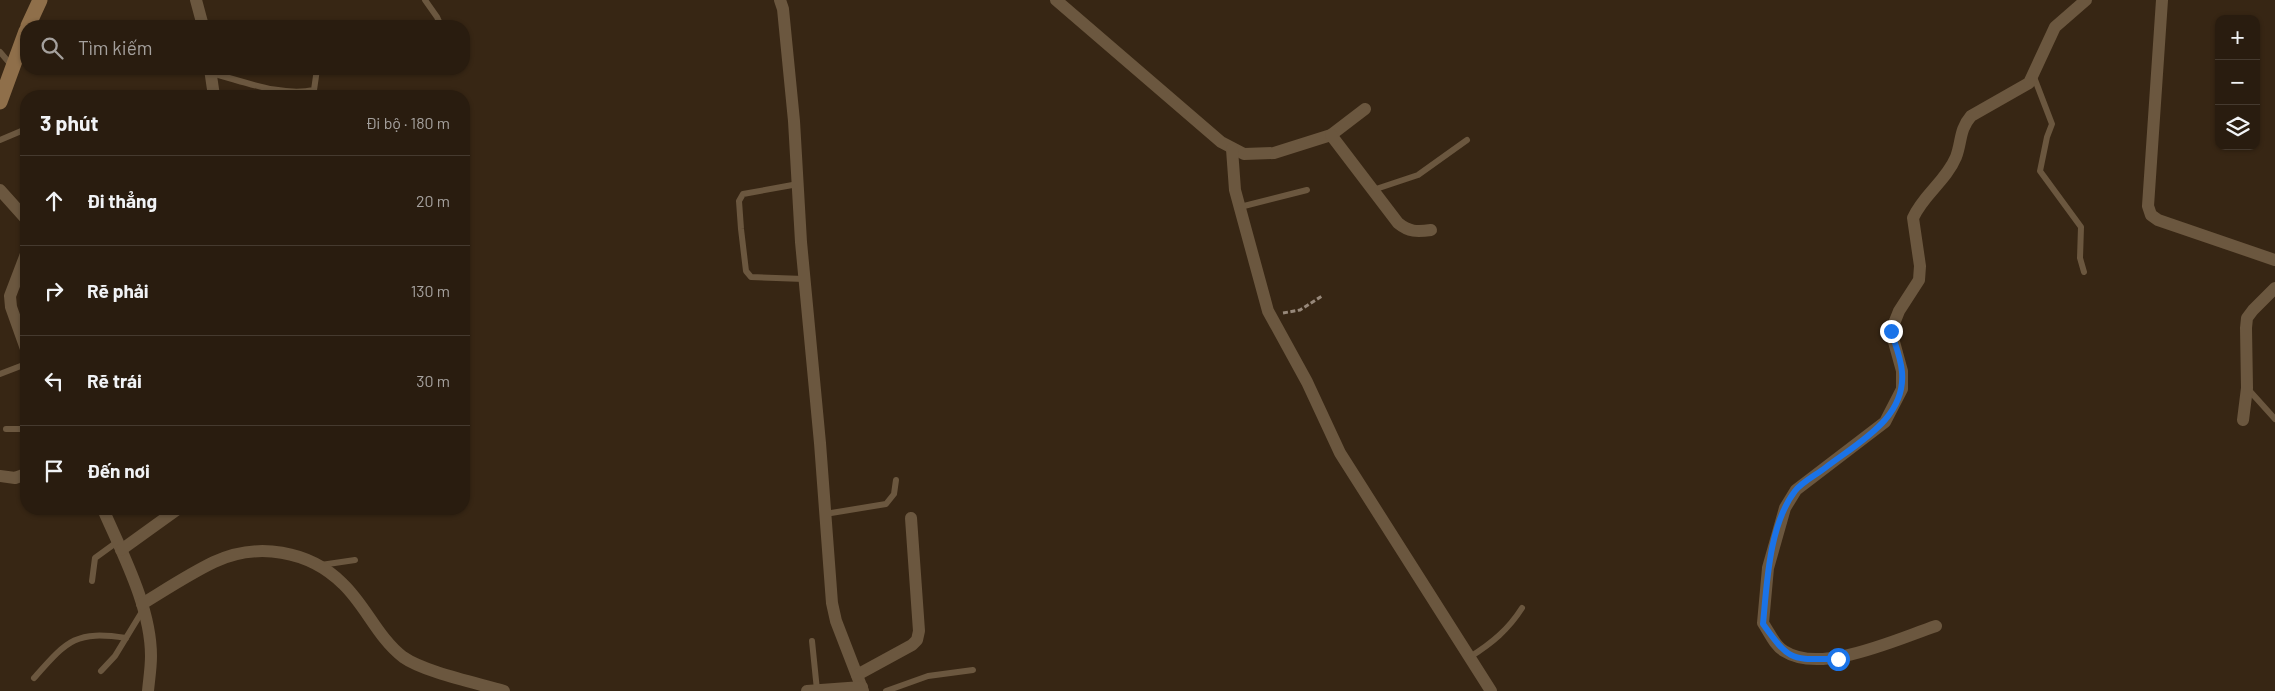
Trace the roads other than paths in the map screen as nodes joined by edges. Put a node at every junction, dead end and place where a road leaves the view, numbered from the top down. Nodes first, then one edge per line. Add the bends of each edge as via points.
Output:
1 (40, 0) edge
2 (196, 0) edge
3 (425, 0) edge
4 (780, 0) edge
5 (1056, 0) edge
6 (2086, 0) edge
7 (2162, 0) edge
8 (31, 20) edge
9 (201, 20) edge
10 (439, 20) edge
11 (20, 48) edge
12 (0, 52) edge
13 (13, 67) junction
14 (211, 75) edge
15 (224, 75) edge
16 (316, 75) edge
17 (2033, 76) junction
18 (213, 90) edge
19 (286, 90) edge
20 (314, 90) edge
21 (0, 102) edge
22 (1365, 109) dead end
23 (20, 132) edge
24 (1331, 135) junction
25 (0, 140) edge
26 (1467, 140) dead end
27 (1232, 149) junction
28 (798, 184) junction
29 (0, 190) edge
30 (1307, 190) dead end
31 (1373, 190) junction
32 (1240, 207) junction
33 (20, 212) edge
34 (1430, 230) dead end
35 (2275, 260) edge
36 (20, 270) edge
37 (2084, 272) dead end
38 (804, 279) junction
39 (2275, 288) edge
40 (20, 332) edge
41 (20, 366) edge
42 (0, 374) edge
43 (2247, 388) junction
44 (2243, 420) dead end
45 (2275, 420) edge
46 (6, 429) dead end
47 (20, 429) edge
48 (0, 476) edge
49 (20, 476) edge
50 (896, 480) dead end
51 (825, 514) junction
52 (106, 515) edge
53 (168, 515) edge
54 (911, 518) dead end
55 (119, 546) junction
56 (355, 560) dead end
57 (320, 565) junction
58 (92, 581) dead end
59 (142, 607) junction
60 (1522, 608) dead end
61 (1936, 626) dead end
62 (126, 638) junction
63 (812, 641) dead end
64 (1470, 658) junction
65 (973, 670) dead end
66 (101, 671) dead end
67 (34, 678) dead end
68 (861, 684) edge
69 (148, 691) edge
70 (504, 691) edge
71 (812, 691) edge
72 (886, 691) edge
73 (1491, 691) edge

1 - 8 street
2 - 9 street
3 - 10 lane
4 - 28 street via 793,103
5 - 27 street
6 - 17 street via 2055,27
7 - 35 street via 2148,206 2151,215
11 - 13 street
12 - 13 lane
13 - 21 street
14 - 18 street
15 - 19 lane
16 - 20 lane
17 - 37 lane via 2052,124 2040,171 2081,227 2080,258
17 - 61 street via 2029,83 1971,116 1963,128 1957,155 1945,177 1916,211 1913,218 1919,280 1898,311 1891,331 1902,371 1902,390 1886,422 1796,490 1785,508 1768,568 1763,624 1782,650 1798,659 1838,659
22 - 24 street
23 - 25 lane
24 - 27 street via 1274,153 1244,154
24 - 31 street
26 - 31 lane via 1418,175
27 - 32 street via 1233,176
28 - 38 street
28 - 38 lane via 743,194 739,200 746,272 751,277
29 - 33 street
30 - 32 lane
31 - 34 street via 1406,229 1415,232
32 - 64 street via 1270,316 1307,382 1340,453
36 - 40 street via 10,296
38 - 51 street
39 - 43 street via 2247,318
41 - 42 lane
43 - 44 street
43 - 45 lane
46 - 47 lane
48 - 49 street
50 - 51 lane via 894,494 886,504
51 - 68 street via 832,603
52 - 55 street
53 - 55 street
54 - 68 street via 917,640
55 - 58 lane via 95,558
55 - 59 street
56 - 57 lane
57 - 59 street via 295,554 264,550 237,554 214,562
57 - 70 street via 344,584 390,645 404,658 419,666
59 - 62 lane
59 - 69 street via 151,657
60 - 64 lane via 1497,639
62 - 66 lane
62 - 67 lane via 102,634 75,638 55,654
63 - 71 lane
64 - 73 street
65 - 72 lane via 928,676
68 - 71 street

